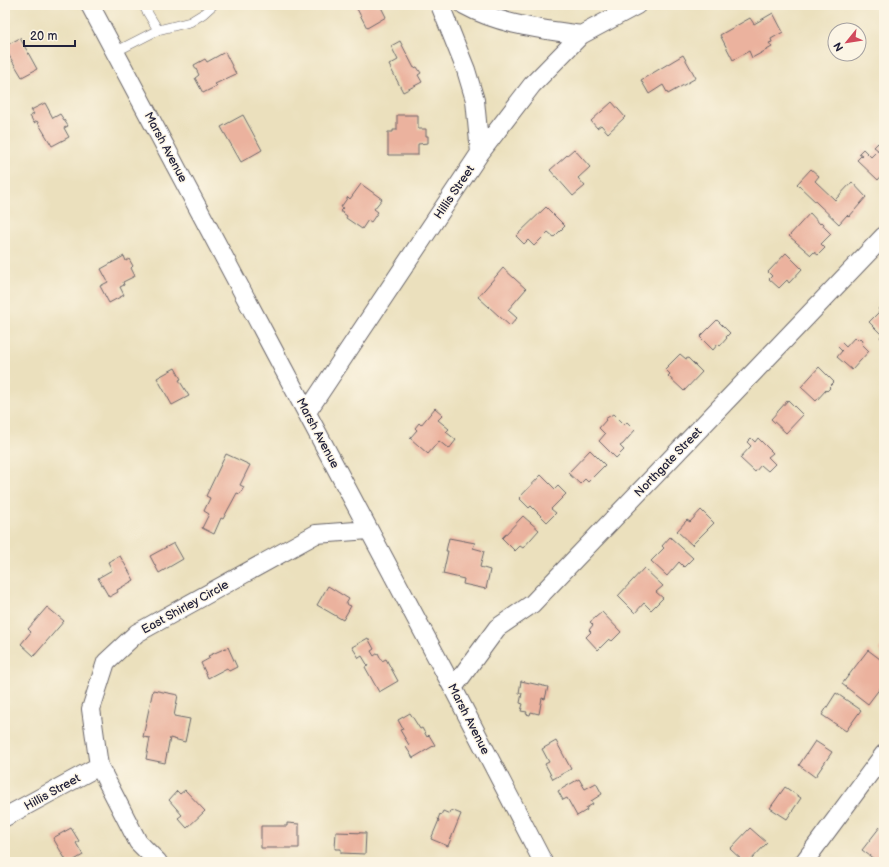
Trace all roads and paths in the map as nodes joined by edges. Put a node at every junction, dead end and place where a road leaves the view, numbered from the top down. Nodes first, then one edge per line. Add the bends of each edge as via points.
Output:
1 (90, 5) edge
2 (143, 5) edge
3 (213, 5) edge
4 (440, 5) edge
5 (464, 5) edge
6 (637, 5) edge
7 (158, 30) junction
8 (582, 34) junction
9 (115, 52) junction
10 (480, 154) junction
11 (884, 236) edge
12 (307, 412) junction
13 (369, 530) junction
14 (453, 688) junction
15 (884, 754) edge
16 (99, 766) junction
17 (5, 818) edge
18 (158, 862) edge
19 (543, 862) edge
20 (804, 862) edge

1 - 9 street, Marsh Avenue
2 - 7 lane
3 - 7 lane via 190,22
4 - 10 street via 460,51 475,100
5 - 8 street via 491,18 510,23
6 - 8 street, Hillis Street
7 - 9 lane
8 - 10 street, Hillis Street via 532,85
9 - 12 street, Marsh Avenue
10 - 12 street, Hillis Street
11 - 14 street, Northgate Street via 532,604 497,628
12 - 13 street, Marsh Avenue
13 - 14 street, Marsh Avenue
13 - 16 street, East Shirley Circle via 316,534 137,633 106,662 91,709
14 - 19 street, Marsh Avenue
15 - 20 street
16 - 17 street, Hillis Street
16 - 18 street, East Shirley Circle via 138,842

